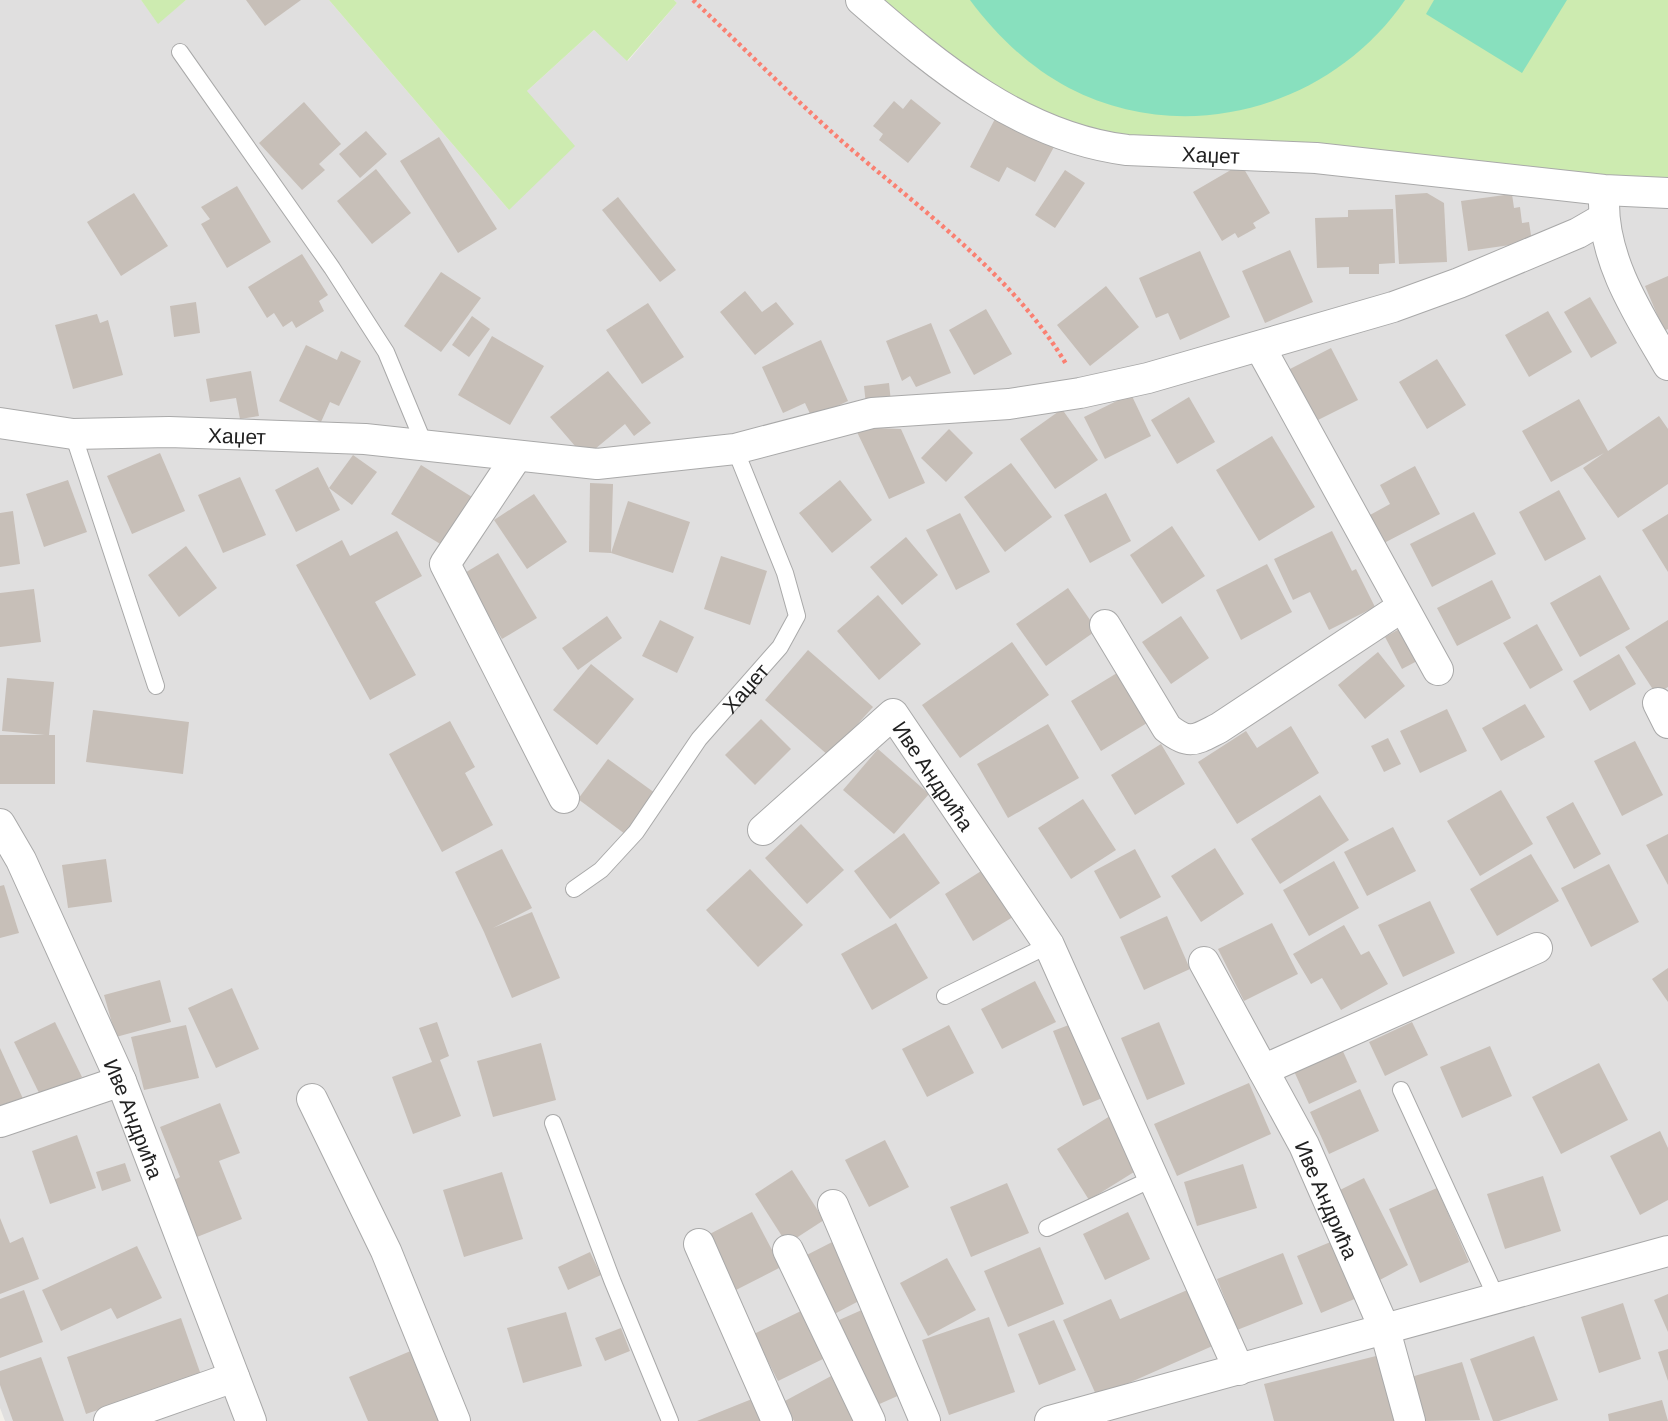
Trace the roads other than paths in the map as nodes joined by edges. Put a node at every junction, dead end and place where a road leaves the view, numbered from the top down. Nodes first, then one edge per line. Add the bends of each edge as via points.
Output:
1 (860, 0) edge
2 (878, 11) edge
3 (180, 52) dead end
4 (1668, 193) edge
5 (1604, 204) junction
6 (1260, 347) junction
7 (1668, 365) edge
8 (0, 424) edge
9 (73, 434) junction
10 (425, 446) junction
11 (735, 449) junction
12 (517, 456) junction
13 (1402, 607) junction
14 (1105, 625) dead end
15 (1438, 670) dead end
16 (156, 686) dead end
17 (564, 798) dead end
18 (0, 824) edge
19 (763, 830) dead end
20 (574, 889) dead end
21 (1049, 945) junction
22 (1537, 948) dead end
23 (1204, 962) dead end
24 (945, 996) dead end
25 (1263, 1070) junction
26 (121, 1081) junction
27 (1401, 1090) dead end
28 (312, 1100) dead end
29 (0, 1122) edge
30 (553, 1123) dead end
31 (1154, 1178) junction
32 (833, 1205) dead end
33 (1047, 1228) dead end
34 (699, 1244) dead end
35 (788, 1250) dead end
36 (1668, 1251) edge
37 (1497, 1299) junction
38 (1385, 1330) junction
39 (1239, 1370) junction
40 (234, 1377) junction
41 (109, 1421) edge
42 (251, 1421) edge
43 (455, 1421) edge
44 (670, 1421) edge
45 (777, 1421) edge
46 (870, 1421) edge
47 (925, 1421) edge
48 (1050, 1421) edge
49 (1410, 1421) edge

1 - 2 street, Хаџет
2 - 5 street, Хаџет via 979,95 1038,125 1103,148 1316,158
3 - 10 lane via 386,352
4 - 5 street, Хаџет
5 - 6 street, Хаџет via 1578,233 1459,283
5 - 7 street via 1611,253 1621,279
6 - 11 street, Хаџет via 1080,393 1009,404 873,413
6 - 13 street
8 - 9 street, Хаџет
9 - 10 street, Хаџет via 239,434
9 - 16 lane
10 - 12 street, Хаџет
11 - 12 street, Хаџет via 597,464
11 - 20 lane, Хаџет via 785,573 797,616 780,647 699,739 636,832 601,870
12 - 17 street via 445,565
13 - 14 street via 1197,739 1181,739 1167,728
13 - 15 street
18 - 26 street, Иве Андрића via 21,860
19 - 21 street, Иве Андрића via 894,714
21 - 24 lane
21 - 31 street, Иве Андрића
22 - 25 street
23 - 25 street, Иве Андрића
25 - 38 street, Иве Андрића via 1304,1145
26 - 29 street
26 - 40 street, Иве Андрића
27 - 37 lane
28 - 43 street via 386,1251
30 - 44 lane
31 - 33 lane
31 - 39 street, Иве Андрића
32 - 47 street
34 - 45 street
35 - 46 street
36 - 37 street
37 - 38 street
38 - 39 street
38 - 49 street, Иве Андрића
39 - 48 street
40 - 41 street
40 - 42 street, Иве Андрића

